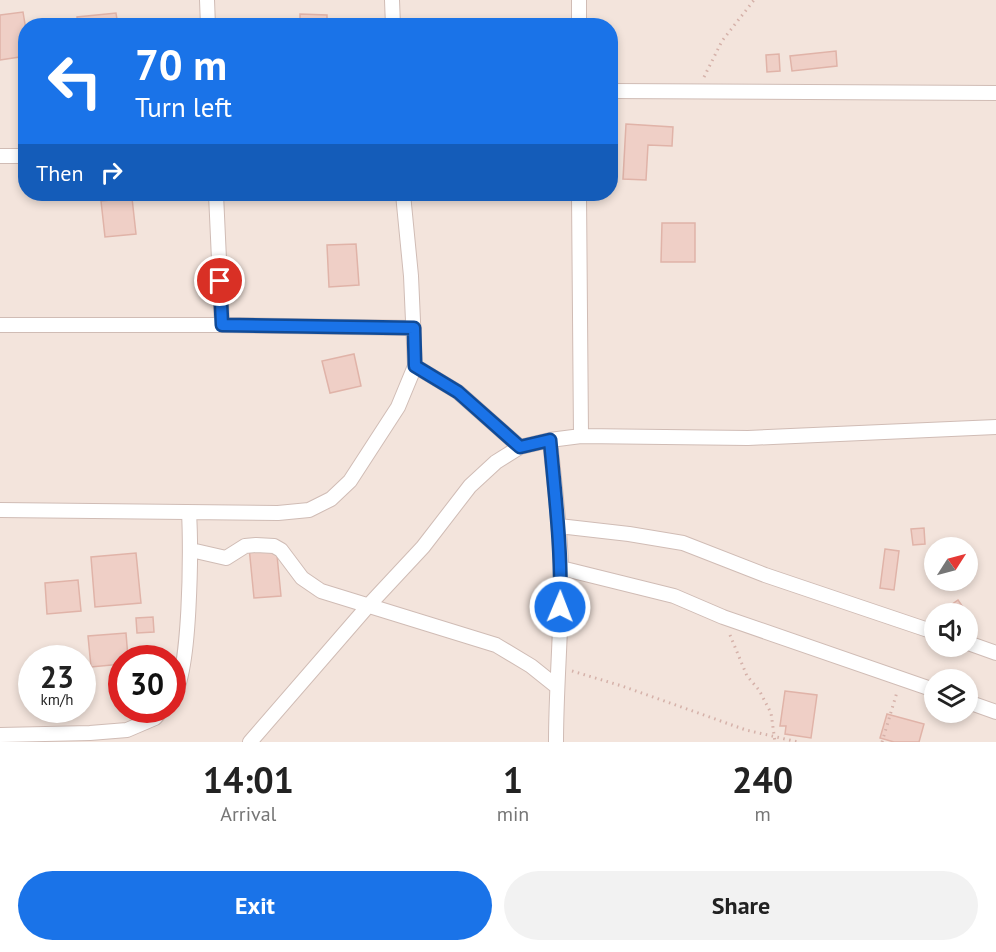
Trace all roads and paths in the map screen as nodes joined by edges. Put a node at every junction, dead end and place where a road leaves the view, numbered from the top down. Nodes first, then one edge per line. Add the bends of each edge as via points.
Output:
1 (207, 0) edge
2 (392, 0) edge
3 (579, 0) edge
4 (754, 0) edge
5 (208, 18) edge
6 (393, 18) edge
7 (579, 18) edge
8 (618, 91) edge
9 (697, 92) junction
10 (996, 93) edge
11 (0, 156) edge
12 (18, 156) edge
13 (216, 201) edge
14 (404, 201) edge
15 (579, 201) edge
16 (0, 325) edge
17 (222, 325) junction
18 (414, 328) junction
19 (415, 366) junction
20 (996, 428) edge
21 (581, 436) junction
22 (550, 440) junction
23 (520, 447) junction
24 (0, 510) edge
25 (189, 513) junction
26 (559, 526) junction
27 (191, 550) junction
28 (561, 567) junction
29 (368, 606) junction
30 (723, 617) junction
31 (924, 629) edge
32 (185, 645) edge
33 (978, 647) edge
34 (996, 653) edge
35 (559, 667) junction
36 (901, 679) junction
37 (556, 686) junction
38 (924, 687) edge
39 (978, 706) edge
40 (996, 712) edge
41 (143, 723) edge
42 (0, 735) edge
43 (113, 737) edge
44 (775, 740) edge
45 (250, 742) edge
46 (556, 742) edge
47 (798, 742) edge
48 (882, 742) edge

1 - 5 street
2 - 6 street
3 - 7 street
4 - 9 path via 722,41
8 - 9 street
9 - 10 street
11 - 12 street
13 - 17 street
14 - 18 street
15 - 21 street
16 - 17 street
17 - 18 street
18 - 19 street
19 - 23 street via 458,392
19 - 25 street via 398,407 350,481 331,500 309,510 279,513
20 - 21 street via 748,438
21 - 22 street
22 - 23 street
22 - 26 street
23 - 29 street via 470,486 423,547
24 - 25 street
25 - 27 street
26 - 28 street
26 - 31 street via 683,543
27 - 29 street via 226,558 245,546 274,546 302,578 321,591
27 - 32 street
28 - 30 street via 674,596
28 - 35 street
29 - 37 street via 496,645
29 - 45 street
30 - 36 street
30 - 44 path via 740,662 771,713
33 - 34 street
35 - 37 street
35 - 44 path
36 - 38 street
36 - 48 path
37 - 46 street
39 - 40 street
41 - 43 street
42 - 43 street
44 - 47 path

